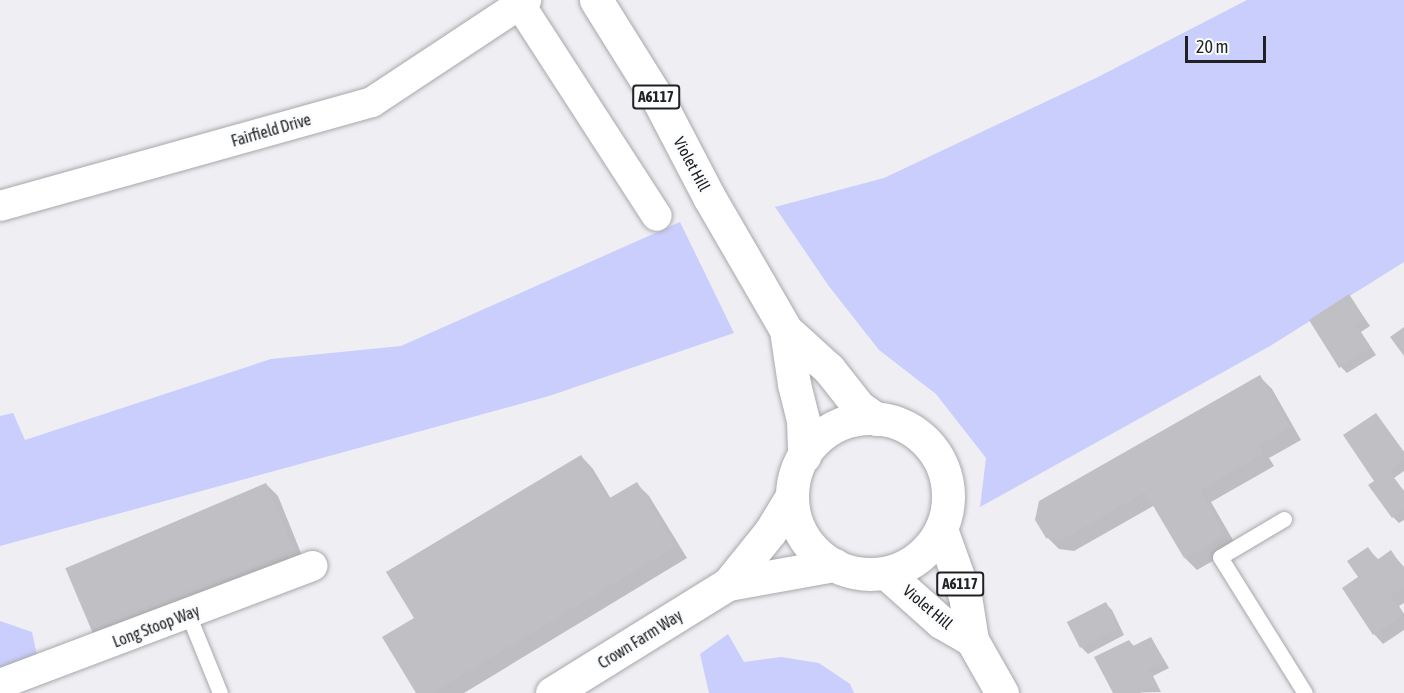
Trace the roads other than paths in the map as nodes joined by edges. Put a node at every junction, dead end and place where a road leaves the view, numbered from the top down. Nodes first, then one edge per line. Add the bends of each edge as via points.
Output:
1 (596, 0) edge
2 (521, 1) edge
3 (0, 206) edge
4 (657, 216) dead end
5 (786, 330) junction
6 (876, 419) junction
7 (804, 456) junction
8 (792, 496) junction
9 (1284, 519) dead end
10 (941, 529) junction
11 (834, 565) junction
12 (312, 566) dead end
13 (886, 573) junction
14 (728, 584) junction
15 (188, 614) junction
16 (972, 640) junction
17 (41, 683) edge
18 (0, 684) edge
19 (220, 693) edge
20 (552, 693) edge
21 (1002, 693) edge
22 (1305, 693) edge

1 - 5 main road, Violet Hill / A6117 via 659,101
2 - 3 street, Fairfield Drive via 372,102
2 - 4 street, Fairfield Drive
5 - 6 main road, Violet Hill / A6117 via 829,369 859,407
5 - 7 main road, Violet Hill / A6117 via 804,420
6 - 7 main road, A6117 via 835,427
6 - 10 main road, A6117 via 897,423 932,448 948,487
7 - 8 main road, A6117 via 795,475
8 - 11 main road, A6117 via 803,536
8 - 14 main road, Crown Farm Way via 770,532
9 - 22 lane via 1220,556
10 - 13 main road, A6117 via 919,558
10 - 16 main road, Violet Hill / A6117 via 965,596
11 - 13 main road, A6117 via 862,574
11 - 14 main road, Crown Farm Way
12 - 15 street, Long Stoop Way
13 - 16 main road, Violet Hill / A6117 via 941,622
14 - 20 main road, Crown Farm Way
15 - 17 street, Long Stoop Way
15 - 19 lane
16 - 21 main road, Violet Hill / A6117
17 - 18 street, Long Stoop Way

